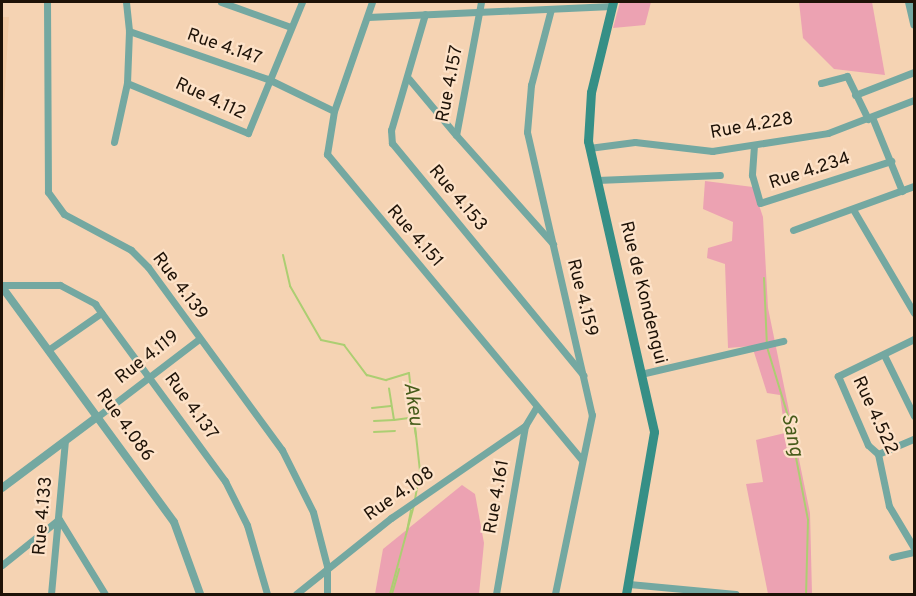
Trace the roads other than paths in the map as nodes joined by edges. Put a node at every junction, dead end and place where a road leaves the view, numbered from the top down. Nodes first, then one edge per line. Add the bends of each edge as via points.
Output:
1 (47, 2) edge
2 (126, 2) edge
3 (221, 2) edge
4 (302, 2) edge
5 (372, 2) edge
6 (481, 2) edge
7 (909, 2) edge
8 (612, 4) edge
9 (551, 9) junction
10 (482, 12) junction
11 (425, 14) junction
12 (368, 17) junction
13 (915, 24) edge
14 (291, 27) junction
15 (129, 31) junction
16 (915, 72) edge
17 (268, 79) junction
18 (409, 79) junction
19 (127, 83) junction
20 (821, 83) dead end
21 (855, 95) junction
22 (915, 100) edge
23 (334, 111) junction
24 (870, 118) junction
25 (456, 135) junction
26 (114, 142) dead end
27 (754, 145) junction
28 (589, 148) junction
29 (891, 161) junction
30 (720, 175) dead end
31 (597, 180) junction
32 (915, 186) edge
33 (902, 191) junction
34 (854, 212) junction
35 (793, 230) dead end
36 (553, 244) junction
37 (2, 286) edge
38 (100, 313) junction
39 (915, 313) edge
40 (199, 339) junction
41 (915, 339) edge
42 (783, 341) dead end
43 (48, 350) junction
44 (884, 355) junction
45 (645, 372) junction
46 (586, 378) junction
47 (151, 380) junction
48 (536, 408) junction
49 (915, 416) edge
50 (97, 417) junction
51 (525, 426) junction
52 (915, 439) edge
53 (65, 441) junction
54 (878, 454) junction
55 (582, 460) junction
56 (2, 488) edge
57 (59, 519) junction
58 (915, 548) edge
59 (915, 552) edge
60 (892, 557) dead end
61 (2, 565) edge
62 (327, 566) junction
63 (629, 584) junction
64 (51, 594) edge
65 (105, 594) edge
66 (200, 594) edge
67 (267, 594) edge
68 (296, 594) edge
69 (327, 594) edge
70 (496, 594) edge
71 (555, 594) edge
72 (627, 594) edge
73 (736, 594) edge

1 - 40 street, Rue 4.139 via 48,192 71,219 131,250
2 - 15 street
3 - 14 street
4 - 14 street, Rue 4.112
5 - 12 street, Rue 4.151
6 - 10 street, Rue 4.157
7 - 13 street
8 - 9 street
8 - 28 main road, Rue de Kondengui via 591,92
9 - 10 street
9 - 36 street, Rue 4.159 via 531,85 527,132
10 - 11 street
10 - 25 street, Rue 4.157
11 - 12 street
11 - 18 street, Rue 4.153
12 - 23 street, Rue 4.151
14 - 17 street, Rue 4.112
15 - 17 street, Rue 4.147
15 - 19 street
16 - 21 street
17 - 19 street, Rue 4.112 via 245,133
17 - 23 street, Rue 4.147
18 - 25 street
18 - 46 street, Rue 4.153 via 391,130 396,150
19 - 26 street
20 - 21 street via 847,76
21 - 24 street
22 - 24 street, Rue 4.228
23 - 48 street, Rue 4.151 via 327,141 333,165
24 - 27 street, Rue 4.228 via 828,133
24 - 29 street
25 - 36 street, Rue 4.157
27 - 28 street, Rue 4.228 via 711,151 639,142
27 - 29 street, Rue 4.234 via 752,175 760,203
28 - 31 main road, Rue de Kondengui
29 - 33 street
30 - 31 street
31 - 45 main road, Rue de Kondengui
32 - 33 street
33 - 34 street
34 - 35 street
34 - 39 street
36 - 46 street, Rue 4.159
37 - 38 street, Rue 4.137 via 60,285 77,291
37 - 43 street, Rue 4.086
38 - 43 street
38 - 47 street, Rue 4.137
40 - 47 street, Rue 4.119
40 - 62 street, Rue 4.139 via 303,487
41 - 44 street, Rue 4.522
42 - 45 street
43 - 50 street, Rue 4.086
44 - 49 street
44 - 54 street, Rue 4.522 via 838,376 868,445
45 - 63 main road, Rue de Kondengui via 653,449
46 - 55 street, Rue 4.159 via 592,415
47 - 50 street, Rue 4.119
47 - 67 street, Rue 4.137 via 229,489 247,525
48 - 51 street, Rue 4.161
48 - 55 street, Rue 4.151
50 - 53 street, Rue 4.119
50 - 66 street, Rue 4.086 via 174,522
51 - 62 street, Rue 4.108
51 - 70 street, Rue 4.161
52 - 54 street
53 - 56 street, Rue 4.119
53 - 57 street, Rue 4.133
54 - 58 street, Rue 4.522 via 890,506
55 - 71 street, Rue 4.159
57 - 61 street
57 - 64 street, Rue 4.133
57 - 65 street
59 - 60 street
62 - 68 street, Rue 4.108
62 - 69 street, Rue 4.139
63 - 72 main road, Rue de Kondengui
63 - 73 street

